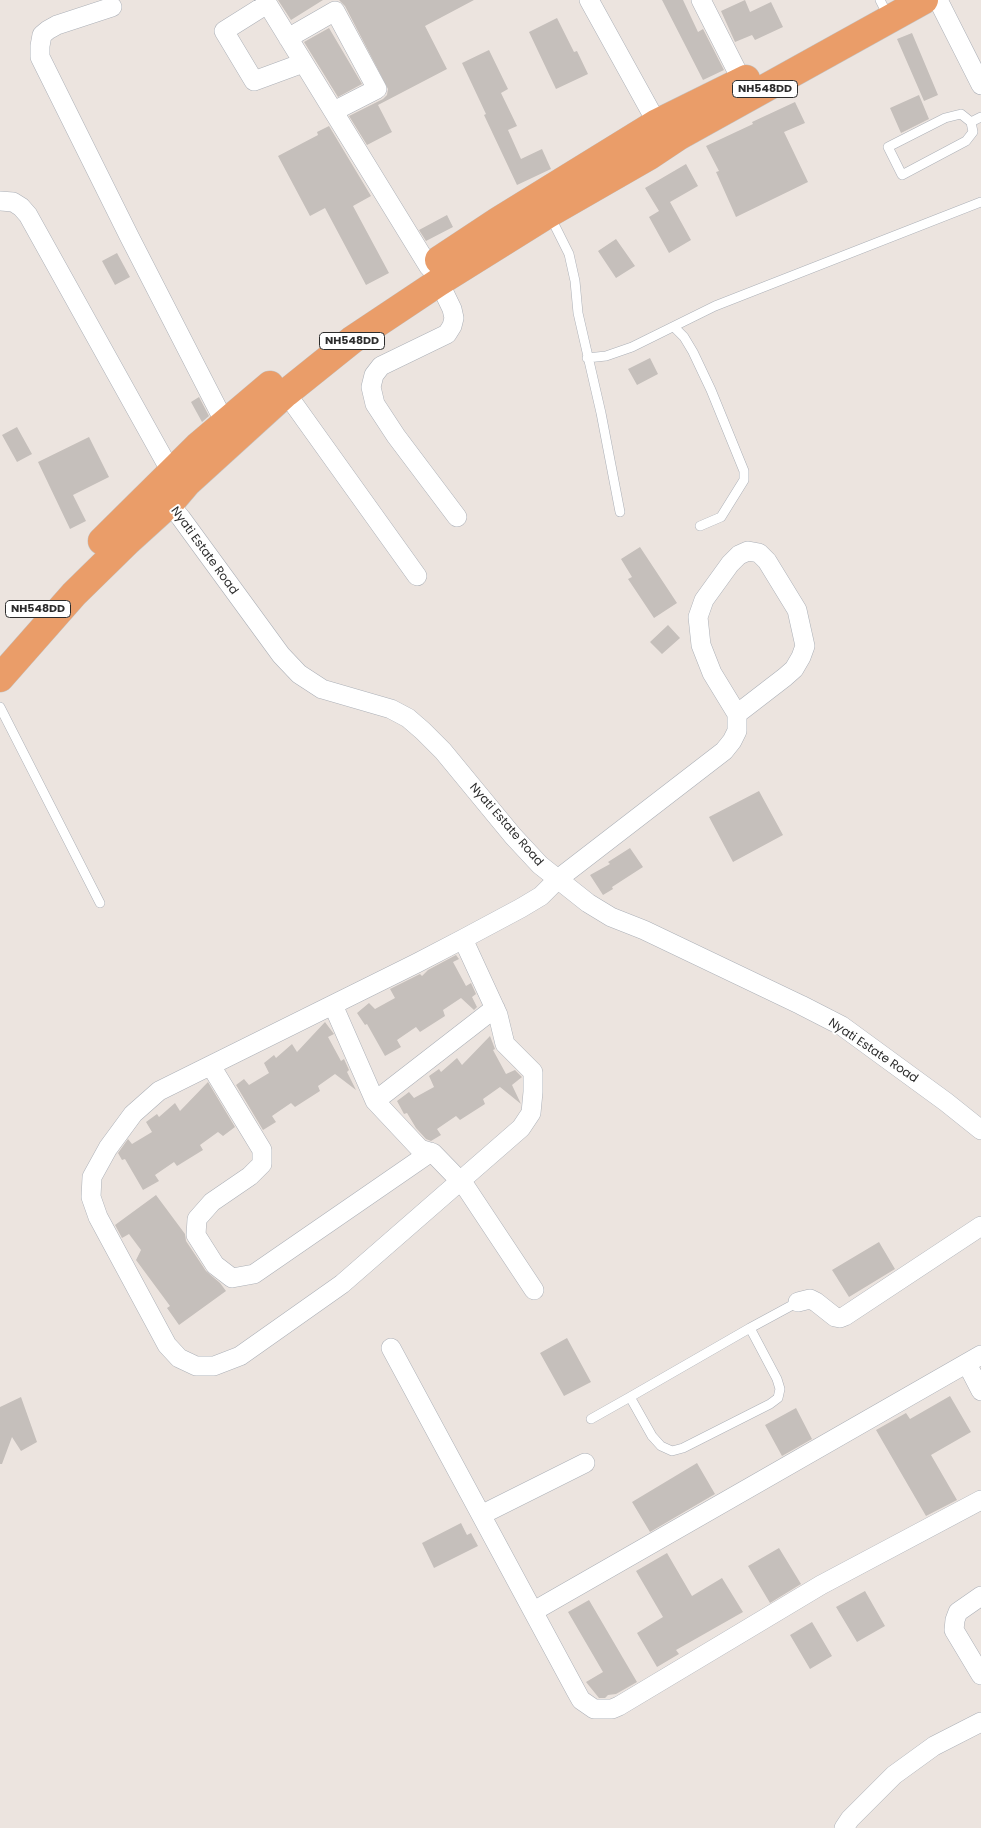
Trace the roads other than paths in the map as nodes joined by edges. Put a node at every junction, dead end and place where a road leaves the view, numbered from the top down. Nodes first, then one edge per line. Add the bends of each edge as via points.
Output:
1 (320, 0) edge
2 (589, 0) edge
3 (701, 0) edge
4 (924, 0) edge
5 (938, 0) edge
6 (266, 2) edge
7 (885, 2) edge
8 (112, 7) dead end
9 (285, 34) junction
10 (303, 62) junction
11 (742, 81) junction
12 (981, 85) edge
13 (334, 111) junction
14 (981, 116) edge
15 (971, 122) junction
16 (657, 123) junction
17 (0, 201) edge
18 (981, 202) edge
19 (548, 214) junction
20 (434, 275) junction
21 (674, 327) junction
22 (587, 358) junction
23 (286, 393) junction
24 (225, 422) junction
25 (165, 488) junction
26 (620, 512) dead end
27 (457, 517) dead end
28 (700, 526) dead end
29 (417, 576) dead end
30 (0, 652) edge
31 (0, 678) edge
32 (0, 707) edge
33 (737, 714) junction
34 (558, 879) junction
35 (100, 903) dead end
36 (463, 939) junction
37 (333, 1005) junction
38 (495, 1008) junction
39 (211, 1066) junction
40 (375, 1101) junction
41 (981, 1130) edge
42 (431, 1152) junction
43 (460, 1181) junction
44 (981, 1226) edge
45 (534, 1290) dead end
46 (798, 1302) joint
47 (750, 1328) junction
48 (391, 1348) dead end
49 (974, 1360) edge
50 (981, 1391) edge
51 (630, 1397) junction
52 (590, 1419) dead end
53 (585, 1463) dead end
54 (981, 1500) edge
55 (482, 1515) junction
56 (981, 1596) edge
57 (534, 1611) junction
58 (981, 1675) edge
59 (981, 1722) edge
60 (844, 1828) edge

1 - 9 street via 322,6
2 - 16 street
3 - 11 street
4 - 19 highway, NH548DD via 679,136
5 - 12 street
6 - 9 street
6 - 10 street via 224,31 254,81
7 - 11 highway, NH548DD
8 - 24 street via 48,30 42,36 40,57
9 - 10 street
9 - 13 street via 335,11 377,89
10 - 13 street
11 - 16 highway, NH548DD
13 - 20 street
14 - 15 lane
15 - 15 lane via 973,132 966,141 902,175 888,147 945,118 961,114
16 - 20 highway, NH548DD via 498,221
17 - 25 street, Nyati Estate Road via 21,206 28,215
18 - 21 lane via 715,306
19 - 20 highway, NH548DD
19 - 22 lane via 569,254
20 - 23 highway, NH548DD
20 - 24 highway, NH548DD via 387,296
20 - 27 street via 452,309 452,326 447,334 381,366 371,387 375,404 396,436
21 - 22 lane via 632,347 606,356
21 - 28 lane via 693,352 744,471 744,480 721,517
22 - 26 lane
23 - 25 highway, NH548DD via 187,483
23 - 29 street
24 - 25 highway, NH548DD
25 - 30 highway, NH548DD via 52,593
25 - 31 highway, NH548DD via 127,542 74,594
25 - 34 street, Nyati Estate Road via 281,655 299,674 322,689 391,709 408,718 443,751 540,866
32 - 35 lane
33 - 33 street via 712,673 701,646 698,617 704,600 730,564 739,554 748,551 759,553 767,561 797,610 805,646 790,673
33 - 34 street via 737,731 724,751
34 - 36 street via 541,896
34 - 41 street, Nyati Estate Road via 611,917 842,1026
36 - 37 street
36 - 38 street
37 - 39 street
37 - 40 street
38 - 40 street
38 - 43 street via 505,1044 533,1072 531,1114 522,1128
39 - 42 street via 262,1150 262,1164 212,1202 196,1219 196,1235 215,1265 232,1278 254,1274
39 - 43 street via 159,1091 133,1114 92,1177 91,1197 167,1345 179,1358 196,1366 214,1366 240,1356 342,1284
40 - 42 street via 420,1149
42 - 43 street
43 - 45 street
44 - 46 street via 845,1316 835,1317 810,1299
46 - 47 lane
47 - 51 lane
47 - 51 lane via 780,1389 778,1398 770,1404 672,1451 661,1446 652,1436
48 - 55 street
49 - 50 street
49 - 57 street
51 - 52 lane
53 - 55 street
54 - 57 street via 821,1585 612,1709 594,1709 581,1700
55 - 57 street
56 - 58 street via 958,1612 954,1630
59 - 60 street via 934,1746 894,1774

